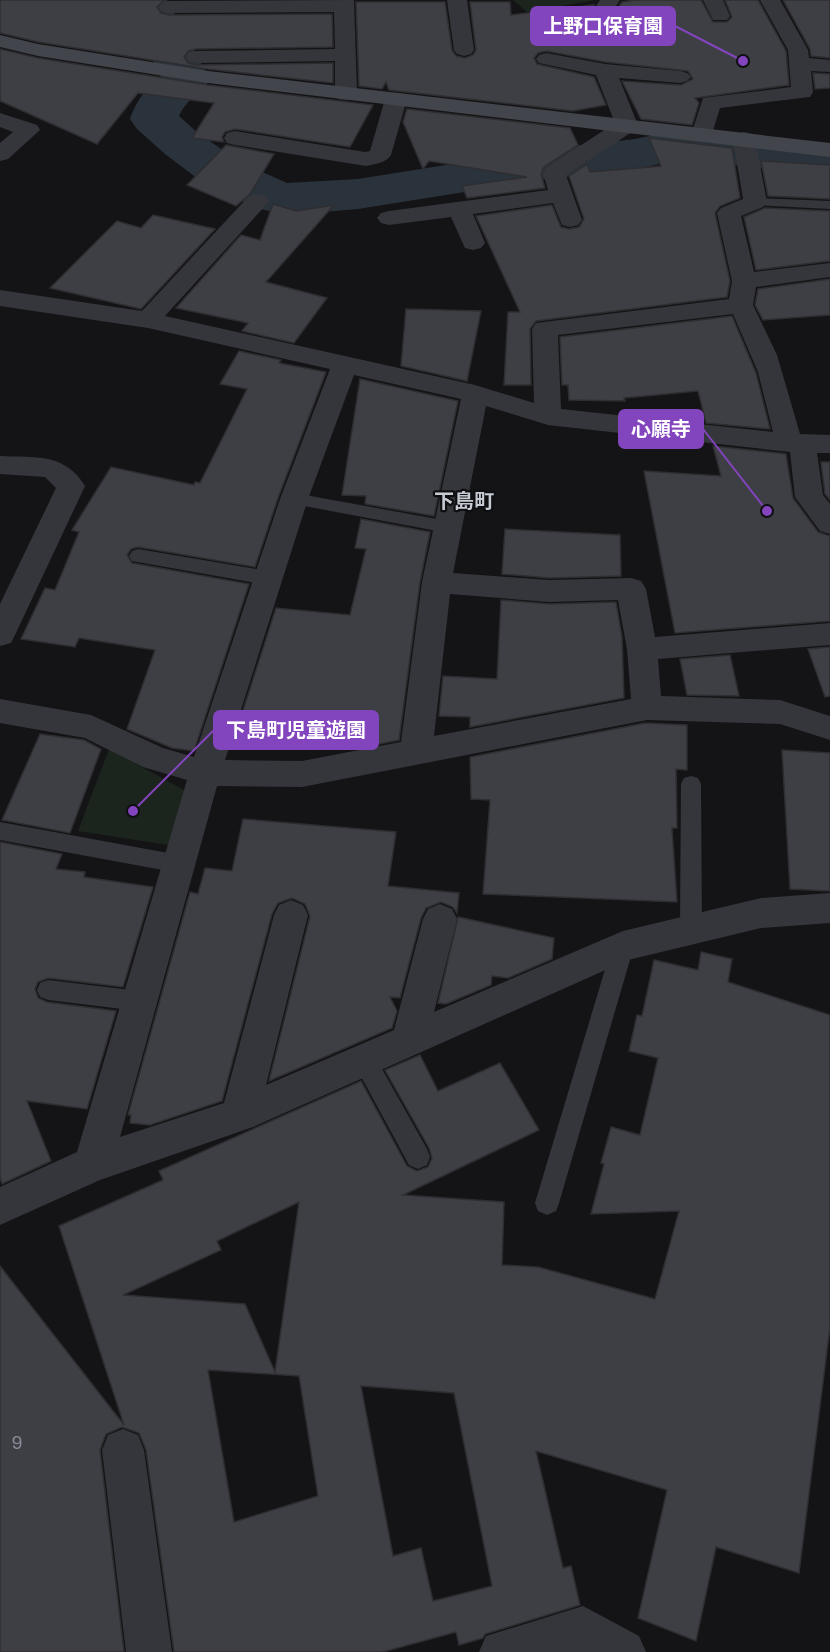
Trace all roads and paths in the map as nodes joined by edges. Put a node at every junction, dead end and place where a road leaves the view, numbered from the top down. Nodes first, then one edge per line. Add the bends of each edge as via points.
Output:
1 (457, 0) edge
2 (610, 0) edge
3 (770, 0) edge
4 (344, 3) edge
5 (167, 4) edge
6 (611, 25) dead end
7 (0, 41) edge
8 (464, 50) dead end
9 (345, 55) junction
10 (546, 59) dead end
11 (800, 64) junction
12 (830, 66) edge
13 (199, 69) junction
14 (605, 70) junction
15 (680, 76) dead end
16 (346, 94) junction
17 (396, 99) junction
18 (0, 120) edge
19 (627, 125) junction
20 (702, 135) junction
21 (236, 138) dead end
22 (744, 139) junction
23 (830, 150) edge
24 (0, 154) edge
25 (562, 195) junction
26 (257, 201) dead end
27 (755, 202) junction
28 (830, 205) edge
29 (459, 209) junction
30 (389, 218) dead end
31 (570, 220) dead end
32 (473, 243) dead end
33 (830, 270) edge
34 (742, 293) junction
35 (7, 299) edge
36 (148, 320) junction
37 (0, 322) edge
38 (344, 366) junction
39 (476, 394) junction
40 (548, 416) junction
41 (796, 443) junction
42 (830, 444) edge
43 (0, 465) edge
44 (294, 499) junction
45 (830, 524) edge
46 (448, 527) junction
47 (138, 556) dead end
48 (268, 578) junction
49 (437, 582) junction
50 (830, 634) edge
51 (0, 635) edge
52 (642, 649) junction
53 (647, 708) junction
54 (0, 711) edge
55 (830, 728) edge
56 (416, 752) junction
57 (205, 773) junction
58 (691, 784) dead end
59 (0, 831) edge
60 (179, 864) junction
61 (830, 908) edge
62 (291, 915) dead end
63 (440, 918) dead end
64 (691, 930) junction
65 (623, 946) junction
66 (48, 990) dead end
67 (140, 1001) junction
68 (409, 1041) junction
69 (365, 1061) junction
70 (240, 1115) junction
71 (418, 1157) dead end
72 (93, 1164) junction
73 (547, 1203) dead end
74 (0, 1206) edge
75 (123, 1450) dead end
76 (148, 1652) edge
77 (502, 1652) edge
78 (623, 1652) edge

1 - 8 street
2 - 6 street via 604,9
3 - 11 street via 798,50
4 - 5 street
4 - 9 street
5 - 13 street
7 - 13 street via 171,71
9 - 13 street
9 - 16 street
10 - 14 street
11 - 12 street
11 - 20 street via 802,92 711,103
13 - 16 street
14 - 15 street
14 - 19 street
16 - 17 street
17 - 19 street
17 - 21 street via 380,155 366,159
18 - 24 street via 29,130
19 - 20 street
19 - 25 street via 554,173
20 - 22 street
22 - 23 street
22 - 27 street
25 - 29 street
25 - 31 street
26 - 36 street
27 - 28 lane
27 - 34 street via 729,213
29 - 30 street
29 - 32 street
33 - 34 street
34 - 40 street via 545,329
34 - 41 street
35 - 36 street
35 - 37 street
36 - 38 street
38 - 39 street
38 - 44 street
39 - 40 street
39 - 46 street
40 - 41 street
41 - 42 street
41 - 45 street via 809,498
43 - 51 street via 52,468 71,486
44 - 46 lane
44 - 48 street
46 - 49 street
47 - 48 lane
48 - 57 street
49 - 52 street via 549,591 631,589
49 - 56 street
50 - 52 street
52 - 53 street
53 - 55 street via 780,712
53 - 56 street
54 - 57 street via 91,727 154,758
56 - 57 street via 302,774
57 - 60 street
58 - 64 lane
59 - 60 lane
60 - 67 street
61 - 64 street via 761,913
62 - 70 street
63 - 68 street
64 - 65 street
65 - 68 street
65 - 73 lane
66 - 67 lane
67 - 72 street
68 - 69 street
69 - 70 street
69 - 71 lane
70 - 72 street
72 - 74 street
75 - 76 street
77 - 78 street via 583,1629

